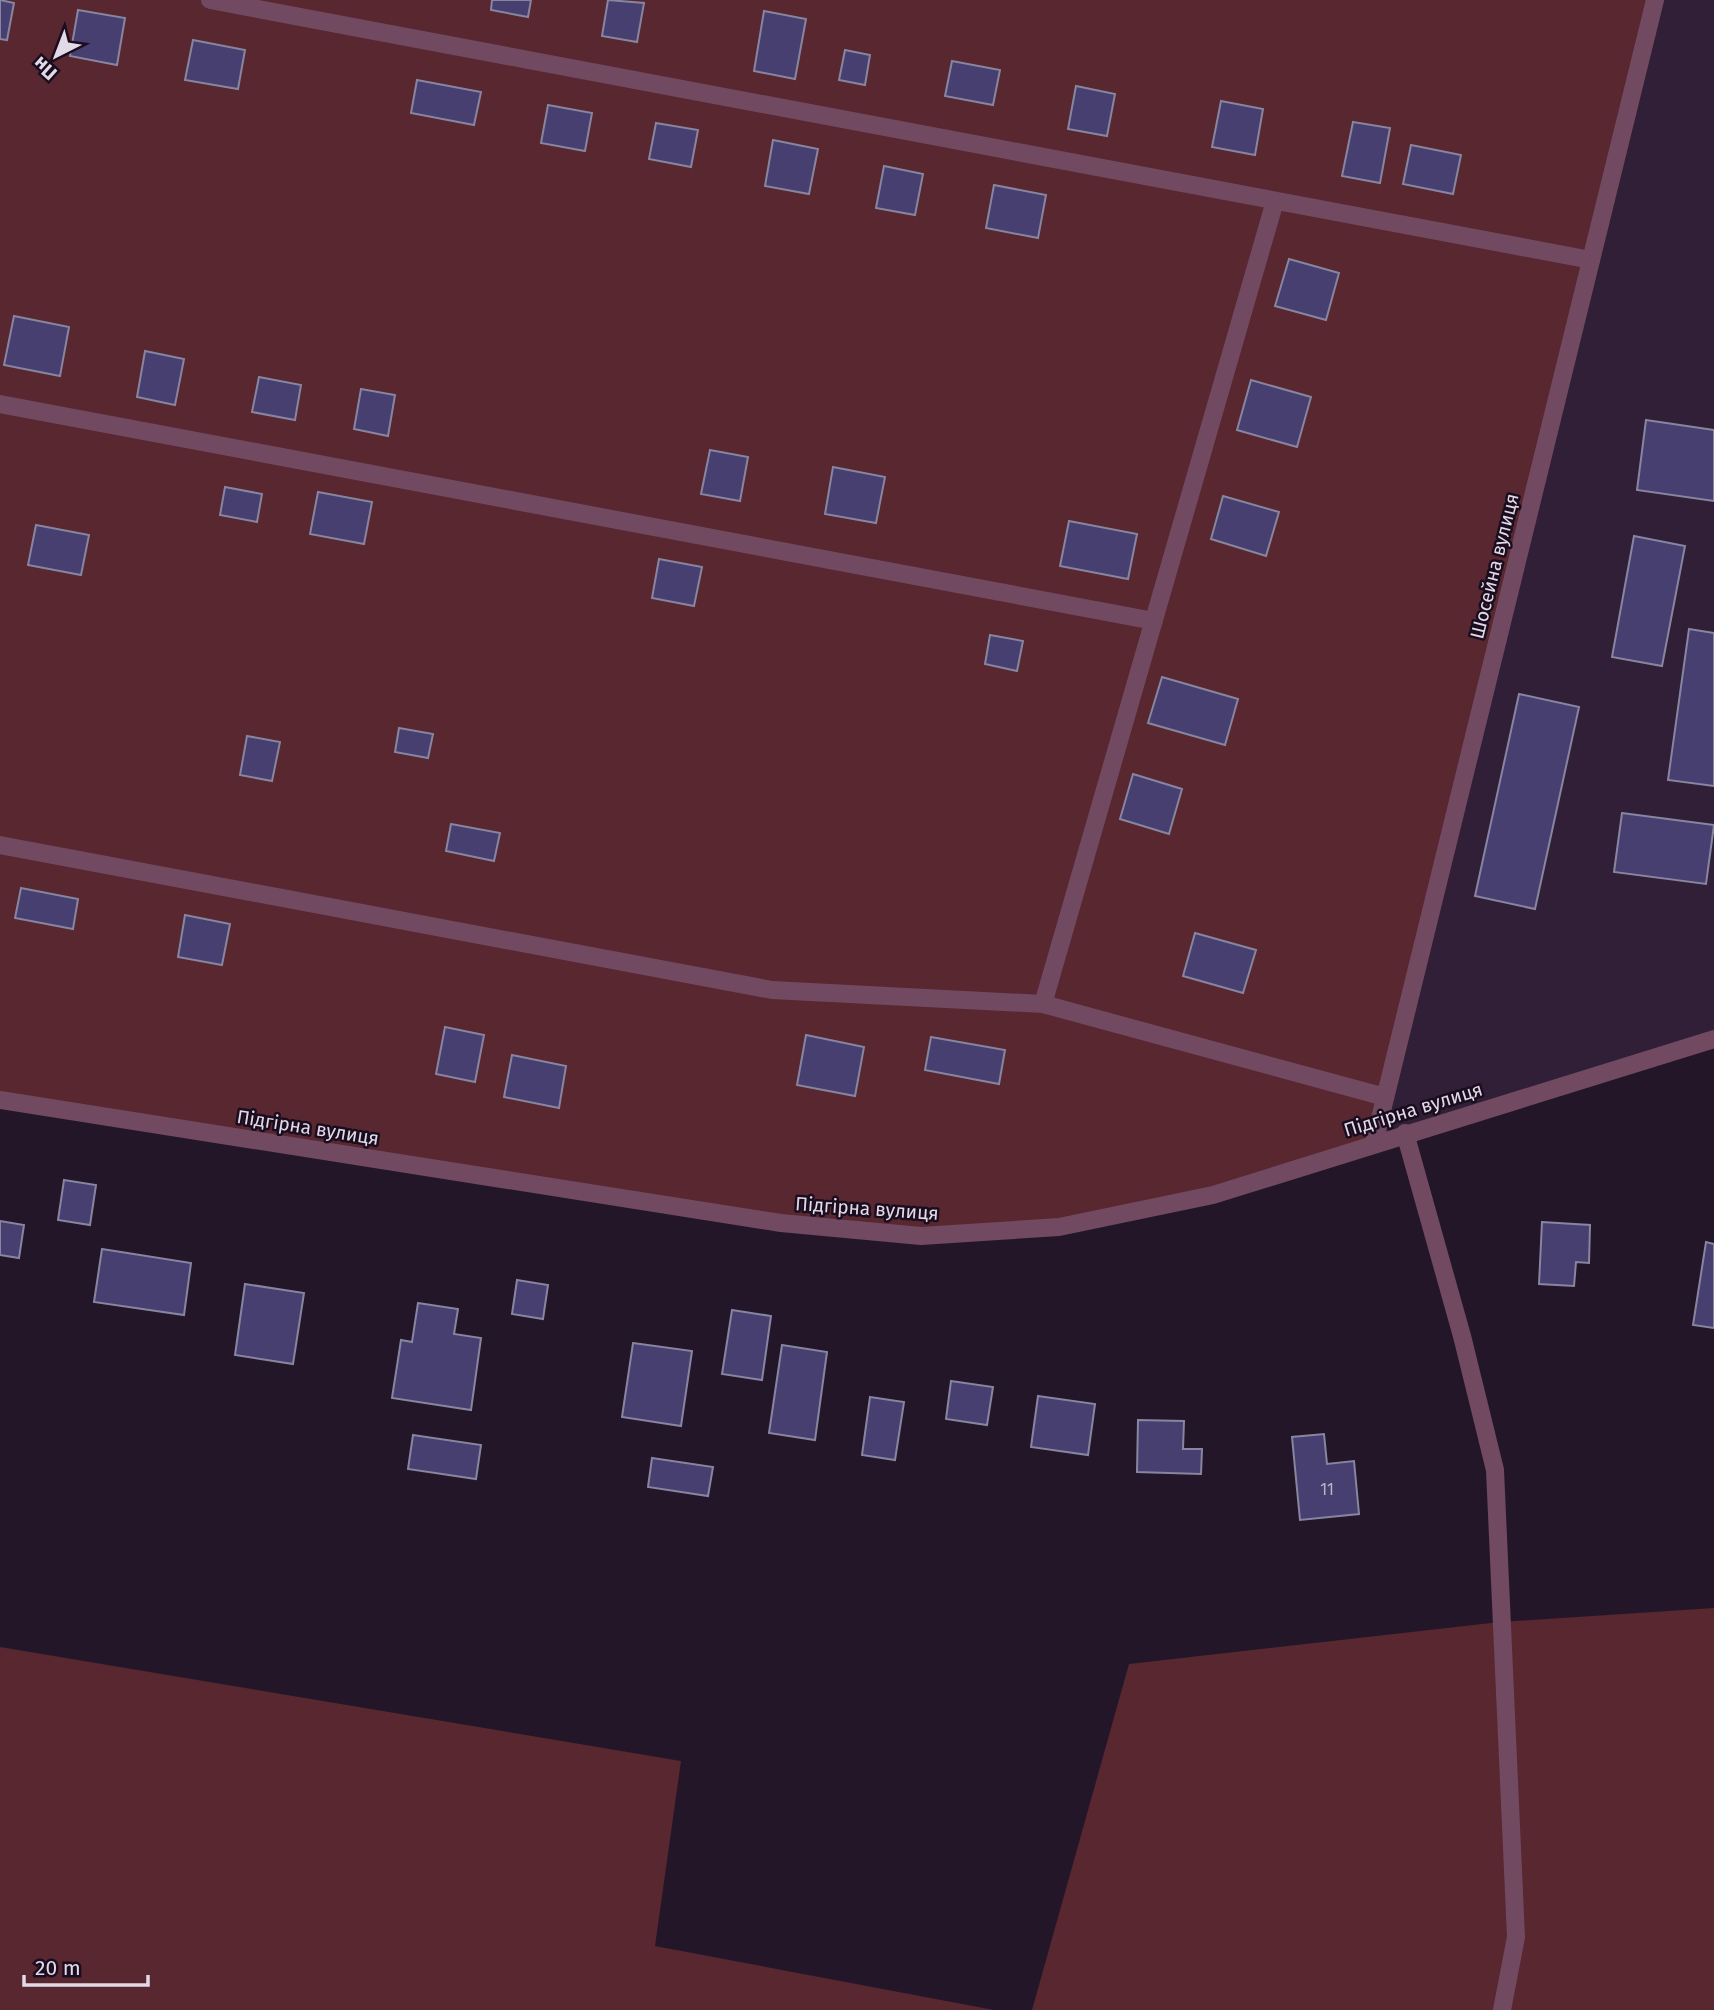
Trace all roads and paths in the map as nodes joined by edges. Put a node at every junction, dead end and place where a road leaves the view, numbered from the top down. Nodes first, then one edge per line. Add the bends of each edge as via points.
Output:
1 (210, 0) edge
2 (1655, 0) edge
3 (1275, 201) junction
4 (1591, 260) junction
5 (0, 404) edge
6 (1154, 621) junction
7 (0, 845) edge
8 (1043, 1004) junction
9 (1714, 1040) edge
10 (1385, 1097) junction
11 (0, 1100) edge
12 (1405, 1133) junction
13 (1374, 1143) junction
14 (1502, 2010) edge

1 - 3 street
2 - 4 street, Шосейна вулиця
3 - 4 street
3 - 6 street
4 - 10 street, Шосейна вулиця
5 - 6 street
6 - 8 street
7 - 8 street via 772,990
8 - 10 street
9 - 12 street, Підгірна вулиця
10 - 13 street, Шосейна вулиця
11 - 13 street, Підгірна вулиця via 781,1223 921,1236 1059,1227 1213,1195
12 - 13 street, Підгірна вулиця
12 - 14 street via 1495,1470 1516,1937

